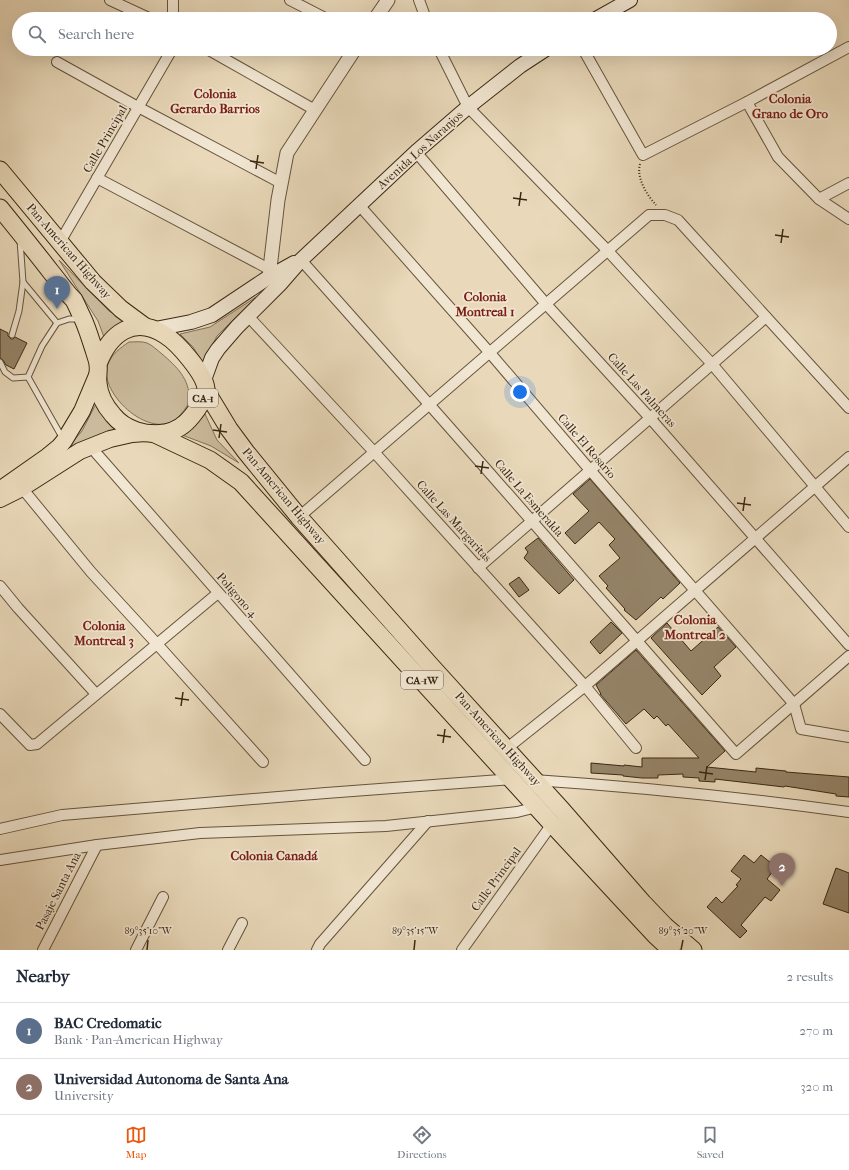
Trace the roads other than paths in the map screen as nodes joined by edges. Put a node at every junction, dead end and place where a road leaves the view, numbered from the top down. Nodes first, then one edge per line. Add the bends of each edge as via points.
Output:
1 (110, 0) edge
2 (173, 0) edge
3 (290, 0) edge
4 (388, 0) edge
5 (419, 0) edge
6 (630, 0) edge
7 (135, 12) edge
8 (173, 12) edge
9 (313, 12) edge
10 (380, 12) edge
11 (423, 12) edge
12 (609, 12) edge
13 (849, 47) edge
14 (837, 53) edge
15 (168, 56) edge
16 (219, 56) edge
17 (351, 56) edge
18 (442, 56) edge
19 (535, 56) edge
20 (587, 56) edge
21 (832, 56) edge
22 (57, 62) dead end
23 (747, 102) junction
24 (138, 108) junction
25 (468, 108) junction
26 (315, 110) junction
27 (416, 152) junction
28 (0, 170) edge
29 (97, 178) junction
30 (849, 182) edge
31 (281, 183) junction
32 (819, 199) junction
33 (359, 205) junction
34 (0, 208) edge
35 (849, 219) edge
36 (19, 231) junction
37 (60, 242) junction
38 (608, 250) junction
39 (302, 260) junction
40 (269, 273) junction
41 (23, 282) junction
42 (546, 304) junction
43 (248, 316) junction
44 (766, 317) junction
45 (83, 319) junction
46 (57, 323) junction
47 (149, 328) junction
48 (12, 335) dead end
49 (490, 353) junction
50 (0, 362) edge
51 (712, 364) junction
52 (98, 369) junction
53 (28, 377) junction
54 (205, 385) junction
55 (430, 404) junction
56 (849, 408) edge
57 (650, 418) junction
58 (150, 434) junction
59 (64, 441) junction
60 (90, 446) junction
61 (375, 453) junction
62 (849, 456) edge
63 (590, 470) junction
64 (815, 486) junction
65 (22, 488) junction
66 (0, 490) edge
67 (0, 499) edge
68 (299, 517) junction
69 (531, 521) junction
70 (849, 527) edge
71 (755, 538) junction
72 (478, 568) junction
73 (0, 586) edge
74 (695, 591) junction
75 (218, 593) junction
76 (637, 641) junction
77 (157, 644) junction
78 (849, 645) edge
79 (849, 656) edge
80 (585, 686) junction
81 (96, 694) junction
82 (794, 704) junction
83 (0, 714) edge
84 (849, 737) edge
85 (506, 748) junction
86 (636, 748) dead end
87 (365, 760) dead end
88 (263, 762) dead end
89 (512, 779) junction
90 (534, 780) junction
91 (537, 807) junction
92 (849, 812) edge
93 (428, 821) junction
94 (552, 824) junction
95 (0, 829) edge
96 (97, 845) junction
97 (0, 860) edge
98 (163, 897) dead end
99 (242, 923) dead end
100 (43, 950) edge
101 (136, 950) edge
102 (228, 950) edge
103 (317, 950) edge
104 (462, 950) edge
105 (672, 950) edge
106 (693, 950) edge

1 - 7 street
2 - 8 street
3 - 9 street
4 - 10 street
5 - 11 street
6 - 12 main road
13 - 14 street
15 - 24 street, Calle Principal
16 - 26 street
17 - 26 street
18 - 25 street
19 - 25 main road, Avenida Los Naranjos
20 - 23 street via 643,155
21 - 23 street
22 - 24 street
23 - 32 street via 778,157
24 - 29 street, Calle Principal
24 - 31 street
25 - 27 main road, Avenida Los Naranjos
25 - 38 street
26 - 31 street via 287,153
27 - 33 main road, Avenida Los Naranjos
27 - 42 street, Calle Las Palmeras
28 - 37 highway, Pan-American Highway
29 - 37 street, Calle Principal
29 - 40 street
30 - 32 street
31 - 40 street
32 - 35 street
33 - 39 main road, Avenida Los Naranjos
33 - 49 street, Calle El Rosario
34 - 36 highway, Pan-American Highway
36 - 41 lane
36 - 45 highway, Pan-American Highway via 73,299
37 - 47 highway, Pan-American Highway via 93,282 121,309
38 - 42 street
38 - 44 street via 649,214 665,215 678,220
38 - 51 street
39 - 40 main road, Avenida Los Naranjos
39 - 43 main road, Avenida Los Naranjos
39 - 55 street, Calle La Esmeralda
40 - 47 main road, Avenida Los Naranjos via 212,315 191,322
41 - 46 lane
41 - 48 lane via 20,311
42 - 49 street
42 - 57 street, Calle Las Palmeras
43 - 54 main road, Avenida Los Naranjos via 212,358
43 - 61 street, Calle Las Margaritas
44 - 51 street
44 - 56 street
45 - 46 lane via 69,319
45 - 52 highway, Pan-American Highway via 92,342
46 - 53 lane via 42,346
47 - 52 highway via 133,328 113,339 106,347
47 - 54 highway, CA-1 via 167,336 178,347 191,361
49 - 55 street
49 - 63 street, Calle El Rosario
50 - 53 lane via 5,372 13,378
51 - 57 street
51 - 64 street
52 - 58 highway, CA-1 via 100,395 113,416 134,430
52 - 59 main road via 82,411
53 - 59 lane
54 - 58 highway, CA-1 via 200,405 187,423 177,430
54 - 68 highway, Pan-American Highway / CA-1W via 229,429
55 - 61 street
55 - 69 street, Calle La Esmeralda
57 - 63 street
57 - 71 street, Calle Las Palmeras
58 - 60 main road via 132,434
58 - 89 highway, Pan-American Highway / CA-1W via 210,460 241,482
59 - 66 main road via 48,456
60 - 65 main road
60 - 75 street, Poligono 4
61 - 68 street
61 - 72 street, Calle Las Margaritas
62 - 64 street
63 - 69 street
63 - 74 street, Calle El Rosario
64 - 70 street
64 - 71 street
65 - 67 main road
65 - 77 street via 91,572
68 - 85 highway, Pan-American Highway / CA-1W
69 - 72 street
69 - 76 street, Calle La Esmeralda
71 - 74 street
71 - 78 street, Calle Las Palmeras
72 - 80 street, Calle Las Margaritas
73 - 81 street
74 - 76 street
74 - 82 street, Calle El Rosario
75 - 77 street
75 - 87 street, Poligono 4
76 - 80 street
76 - 82 street, Calle La Esmeralda via 736,754
77 - 81 street
77 - 88 street
79 - 82 street
80 - 85 street
80 - 86 street, Calle Las Margaritas
81 - 83 street via 37,744 30,744
82 - 84 street via 801,729
85 - 90 highway, Pan-American Highway / CA-1W
89 - 91 highway, Pan-American Highway / CA-1W
89 - 95 street via 62,815
90 - 92 street via 599,784
90 - 106 highway, Pan-American Highway / CA-1W via 643,903
91 - 93 street via 516,812
91 - 94 highway, Pan-American Highway / CA-1W
93 - 96 street via 386,826 200,833
93 - 103 street
94 - 104 street, Calle Principal
94 - 105 highway, Pan-American Highway / CA-1W
96 - 97 street
96 - 100 street, Pasaje Santa Ana
98 - 101 street
99 - 102 street

